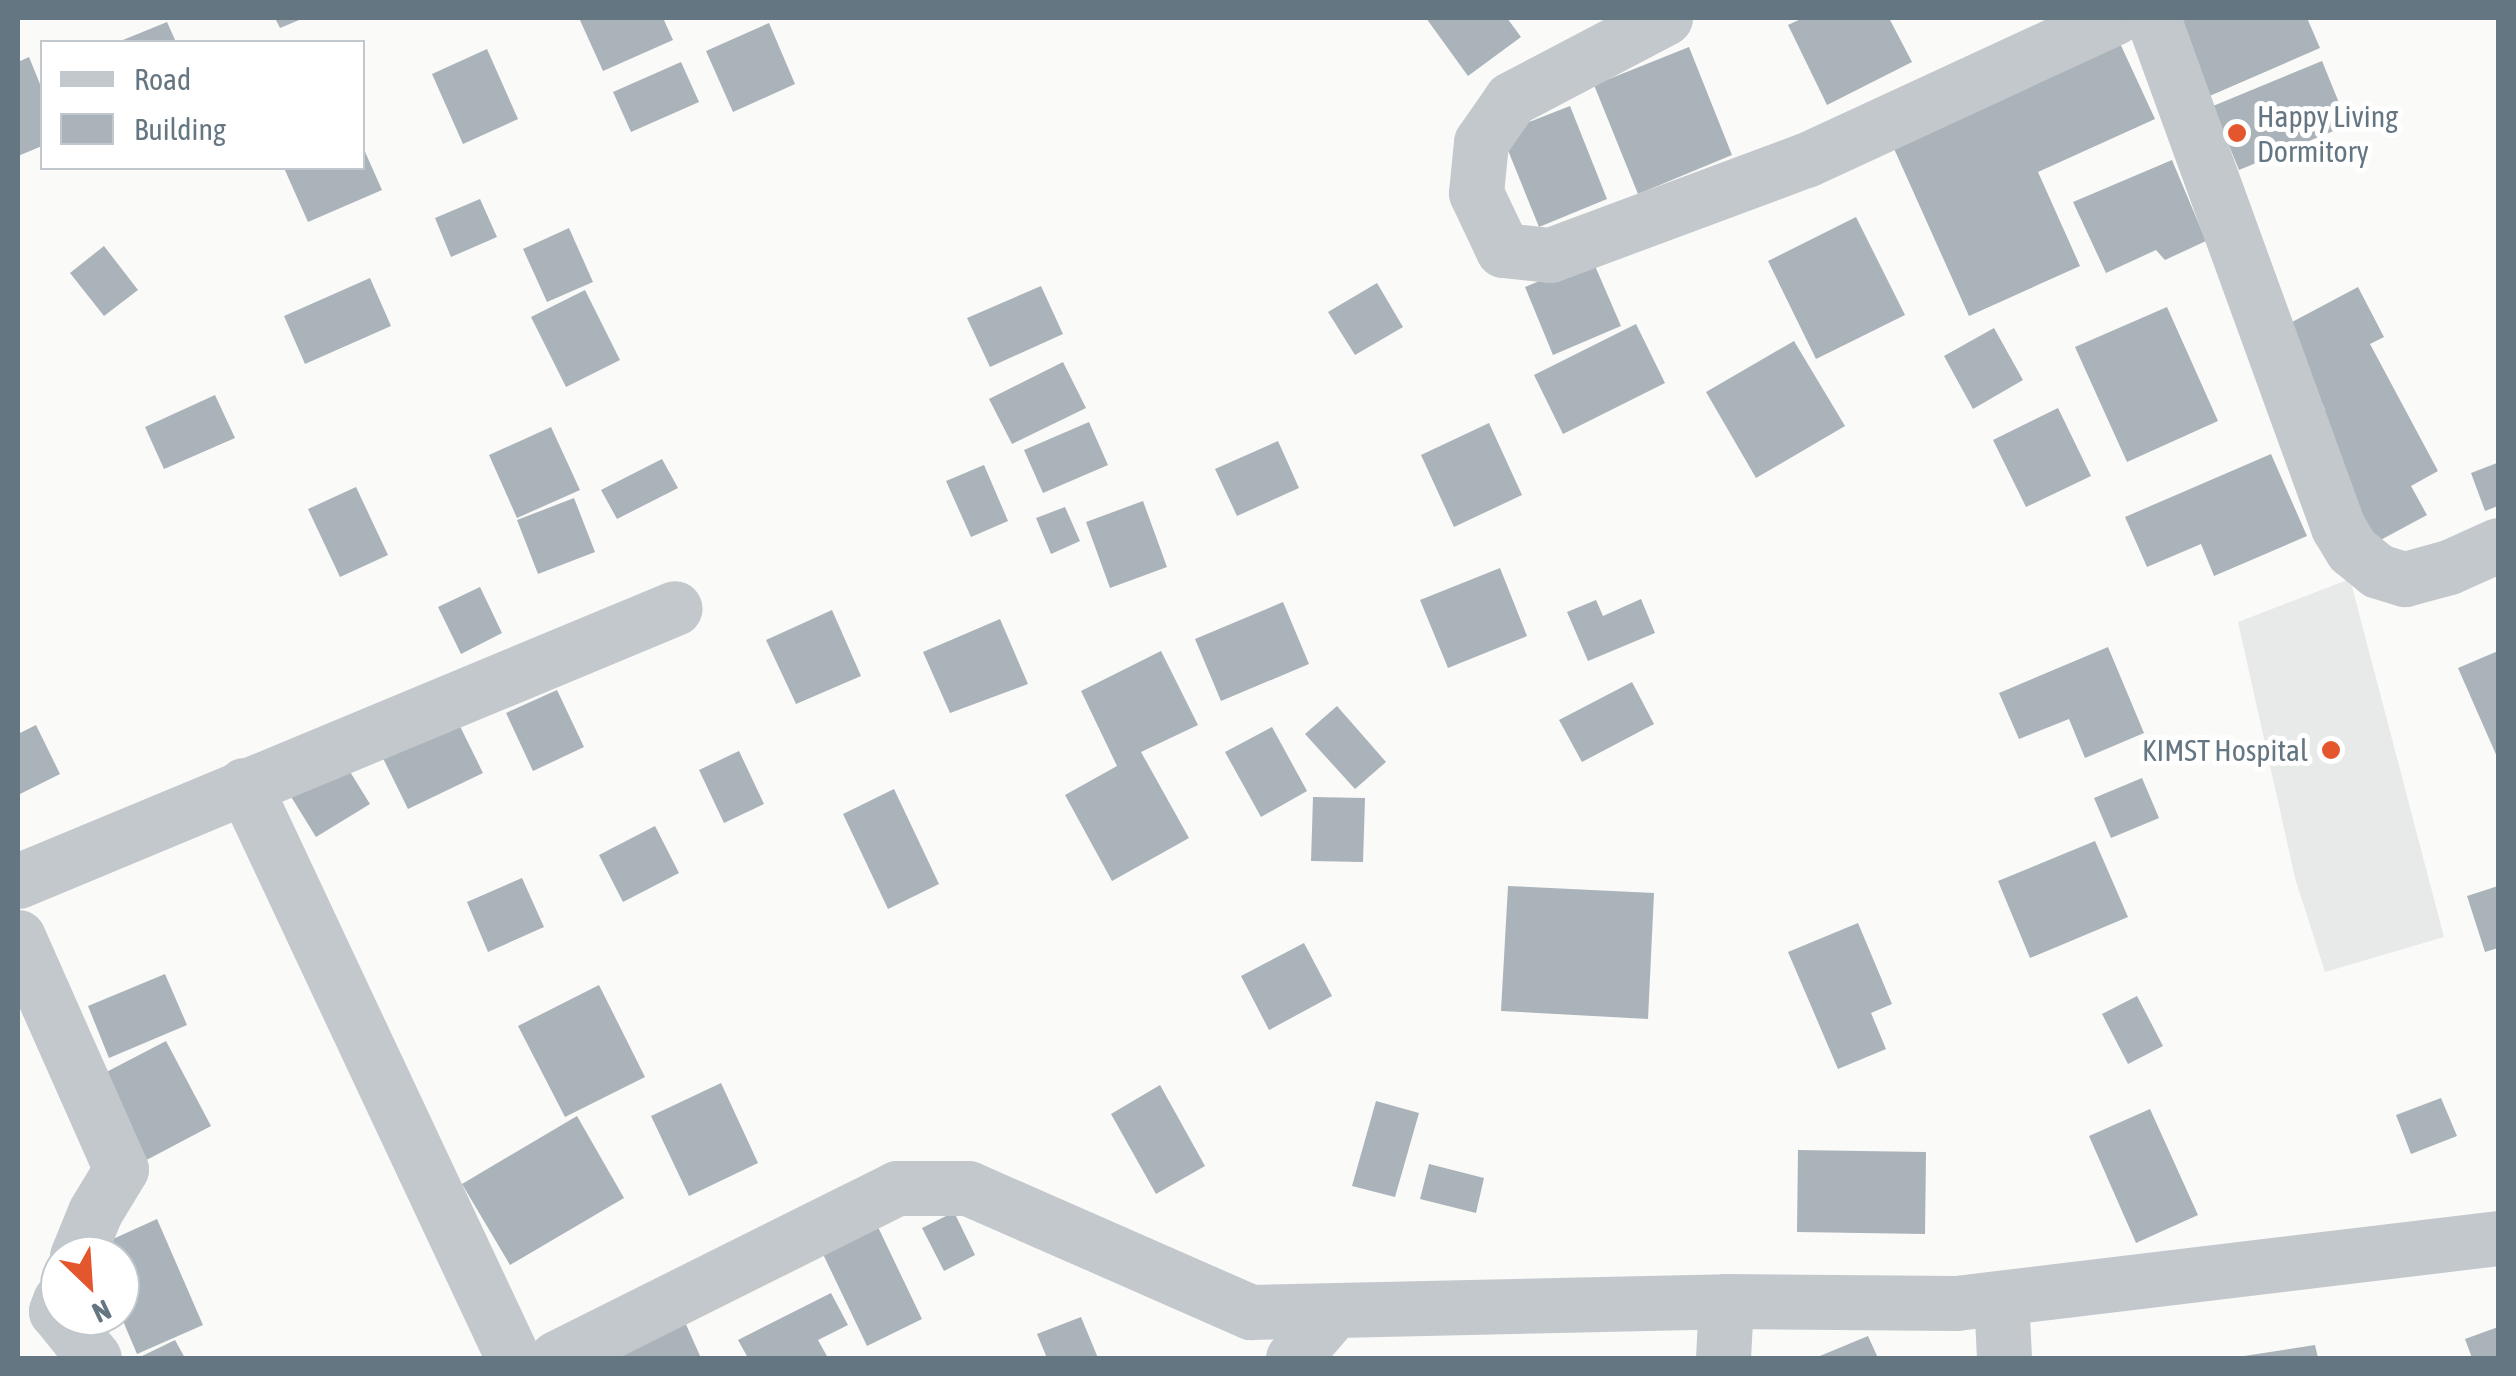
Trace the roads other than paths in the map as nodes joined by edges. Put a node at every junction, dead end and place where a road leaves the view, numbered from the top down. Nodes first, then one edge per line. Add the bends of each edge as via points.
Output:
1 (1665, 18) edge
2 (2114, 18) edge
3 (2154, 18) edge
4 (2498, 544) edge
5 (675, 608) dead end
6 (244, 786) junction
7 (18, 881) edge
8 (18, 937) edge
9 (86, 1236) edge
10 (2498, 1238) edge
11 (2001, 1298) junction
12 (1726, 1301) junction
13 (1334, 1311) junction
14 (76, 1336) edge
15 (94, 1358) edge
16 (513, 1358) edge
17 (556, 1358) edge
18 (1293, 1358) edge
19 (1723, 1358) edge
20 (2004, 1358) edge

1 - 2 street via 1511,99 1481,142 1476,194 1503,250 1550,255 1806,160
3 - 4 street via 2338,527 2352,550 2378,571 2405,579
5 - 6 street
6 - 7 street
6 - 16 street
8 - 9 street via 121,1170
10 - 11 street
11 - 12 street
11 - 20 street
12 - 13 street
12 - 19 street
13 - 17 street via 1251,1312 968,1188 898,1188
13 - 18 street
14 - 15 street

